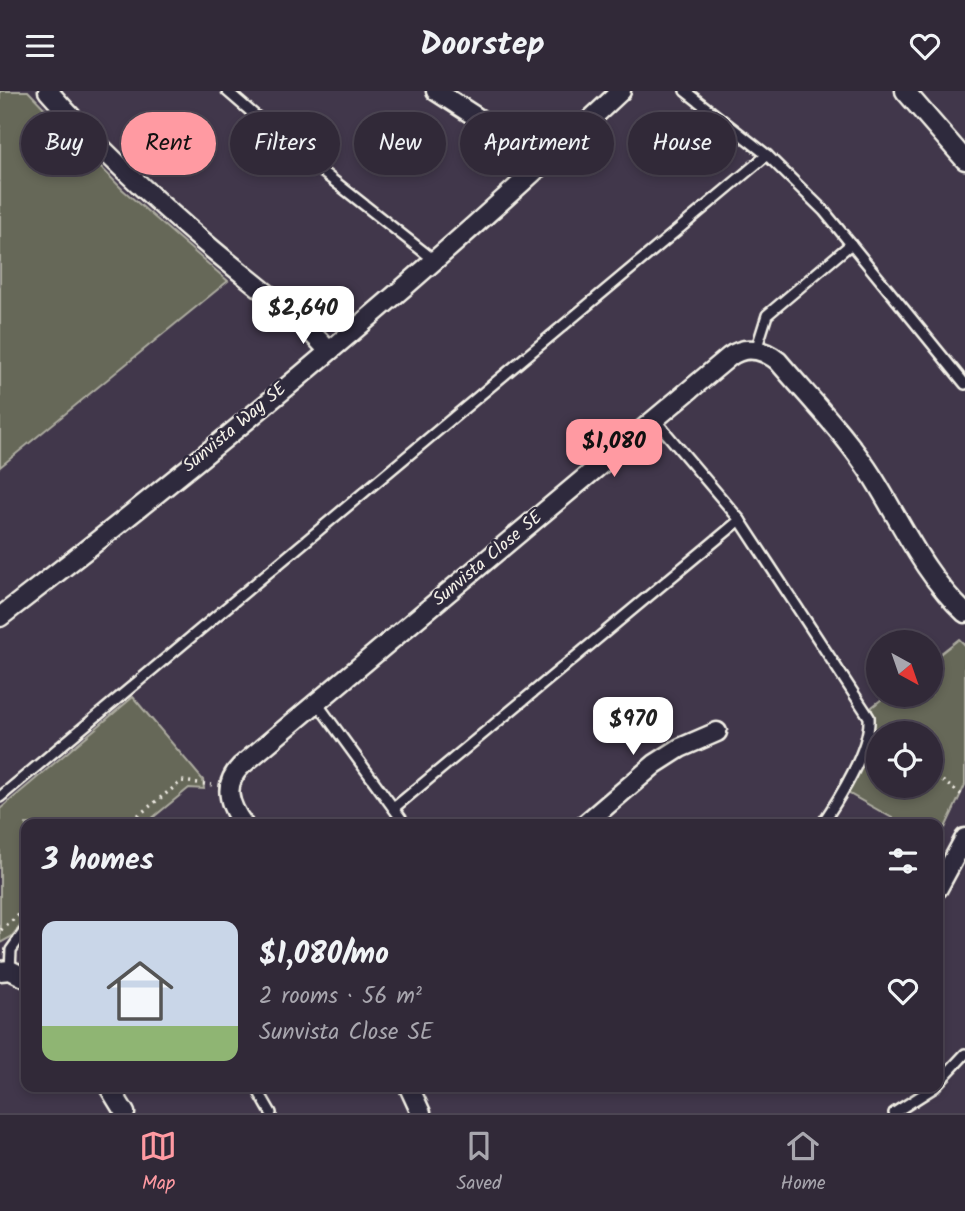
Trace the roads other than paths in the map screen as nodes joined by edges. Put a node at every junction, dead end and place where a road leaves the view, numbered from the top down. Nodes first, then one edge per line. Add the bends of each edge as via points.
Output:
1 (48, 91) edge
2 (227, 91) edge
3 (436, 91) edge
4 (621, 91) edge
5 (685, 91) edge
6 (905, 91) edge
7 (469, 112) edge
8 (599, 112) edge
9 (767, 155) junction
10 (965, 160) edge
11 (531, 175) edge
12 (851, 244) junction
13 (435, 260) junction
14 (328, 350) junction
15 (756, 350) junction
16 (965, 384) edge
17 (655, 420) junction
18 (740, 520) junction
19 (965, 613) edge
20 (0, 617) edge
21 (317, 703) junction
22 (717, 732) dead end
23 (0, 797) edge
24 (395, 807) junction
25 (240, 819) edge
26 (402, 819) edge
27 (591, 819) edge
28 (825, 819) edge
29 (965, 838) edge
30 (943, 879) edge
31 (21, 936) edge
32 (12, 973) edge
33 (965, 1054) edge
34 (943, 1078) edge
35 (112, 1092) edge
36 (259, 1092) edge
37 (412, 1092) edge
38 (926, 1092) edge
39 (125, 1113) edge
40 (271, 1113) edge
41 (422, 1113) edge
42 (894, 1113) edge

1 - 14 street via 153,197 278,300
2 - 13 lane
3 - 7 street
4 - 8 street, Sunvista Way SE
5 - 9 lane
6 - 10 street
9 - 12 lane
9 - 23 lane
11 - 13 street, Sunvista Way SE
12 - 15 lane via 767,315
12 - 16 lane
13 - 14 street, Sunvista Way SE
14 - 20 street, Sunvista Way SE
15 - 17 street, Sunvista Close SE via 735,353
15 - 19 street via 778,361 852,450 936,580
17 - 18 lane
17 - 21 street, Sunvista Close SE
18 - 24 lane
18 - 28 lane via 869,717 863,744
21 - 24 lane
21 - 25 street, Sunvista Close SE via 241,766 229,789 231,805
22 - 27 street via 655,764
24 - 26 lane
29 - 30 street
31 - 32 lane via 11,950
33 - 34 lane
35 - 39 street
36 - 40 lane
37 - 41 street
38 - 42 lane

